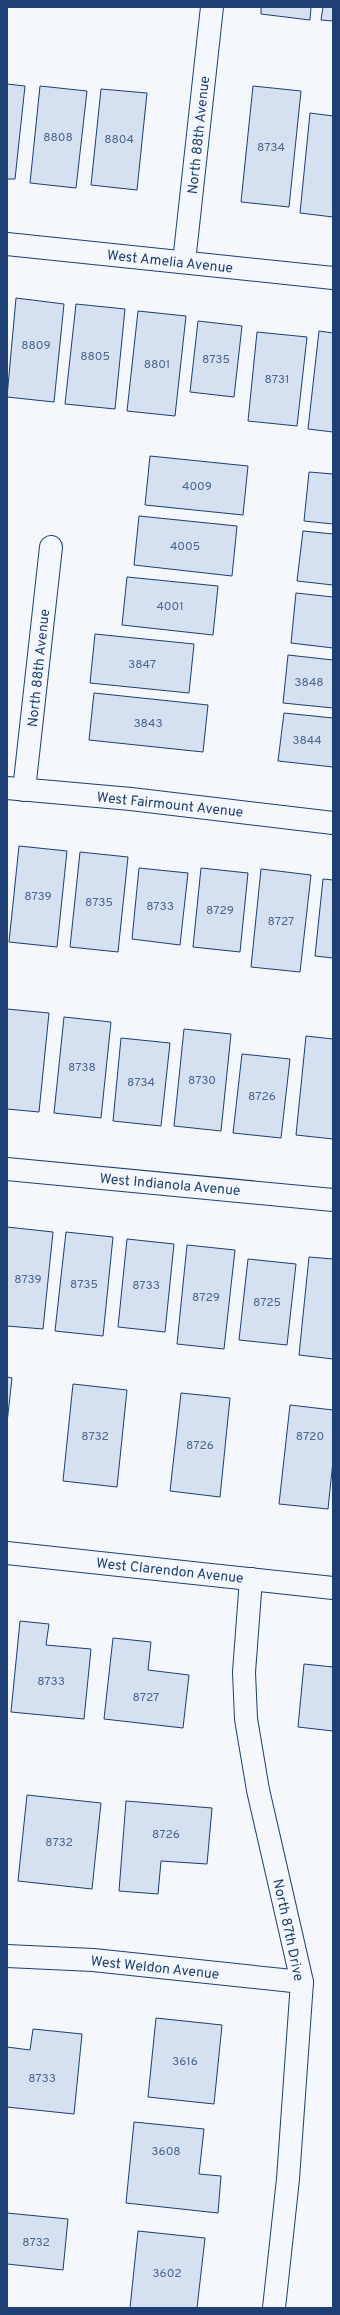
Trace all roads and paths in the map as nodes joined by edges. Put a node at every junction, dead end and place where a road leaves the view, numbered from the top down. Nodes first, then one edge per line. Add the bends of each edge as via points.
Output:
1 (212, 7) edge
2 (7, 244) edge
3 (184, 262) junction
4 (333, 278) edge
5 (51, 546) dead end
6 (16, 789) edge
7 (333, 823) edge
8 (7, 1169) edge
9 (333, 1200) edge
10 (7, 1553) edge
11 (250, 1579) junction
12 (333, 1588) edge
13 (7, 1956) edge
14 (302, 1982) junction
15 (274, 2308) edge

1 - 3 street, North 88th Avenue
2 - 3 street, West Amelia Avenue
3 - 4 street, West Amelia Avenue
5 - 6 street, North 88th Avenue
6 - 7 street, West Fairmount Avenue via 131,799
8 - 9 street, West Indianola Avenue
10 - 11 street, West Clarendon Avenue
11 - 12 street, West Clarendon Avenue
11 - 14 street, North 87th Drive via 244,1672 246,1719 258,1790
13 - 14 street, West Weldon Avenue via 93,1960
14 - 15 street, North 87th Drive via 288,2179

